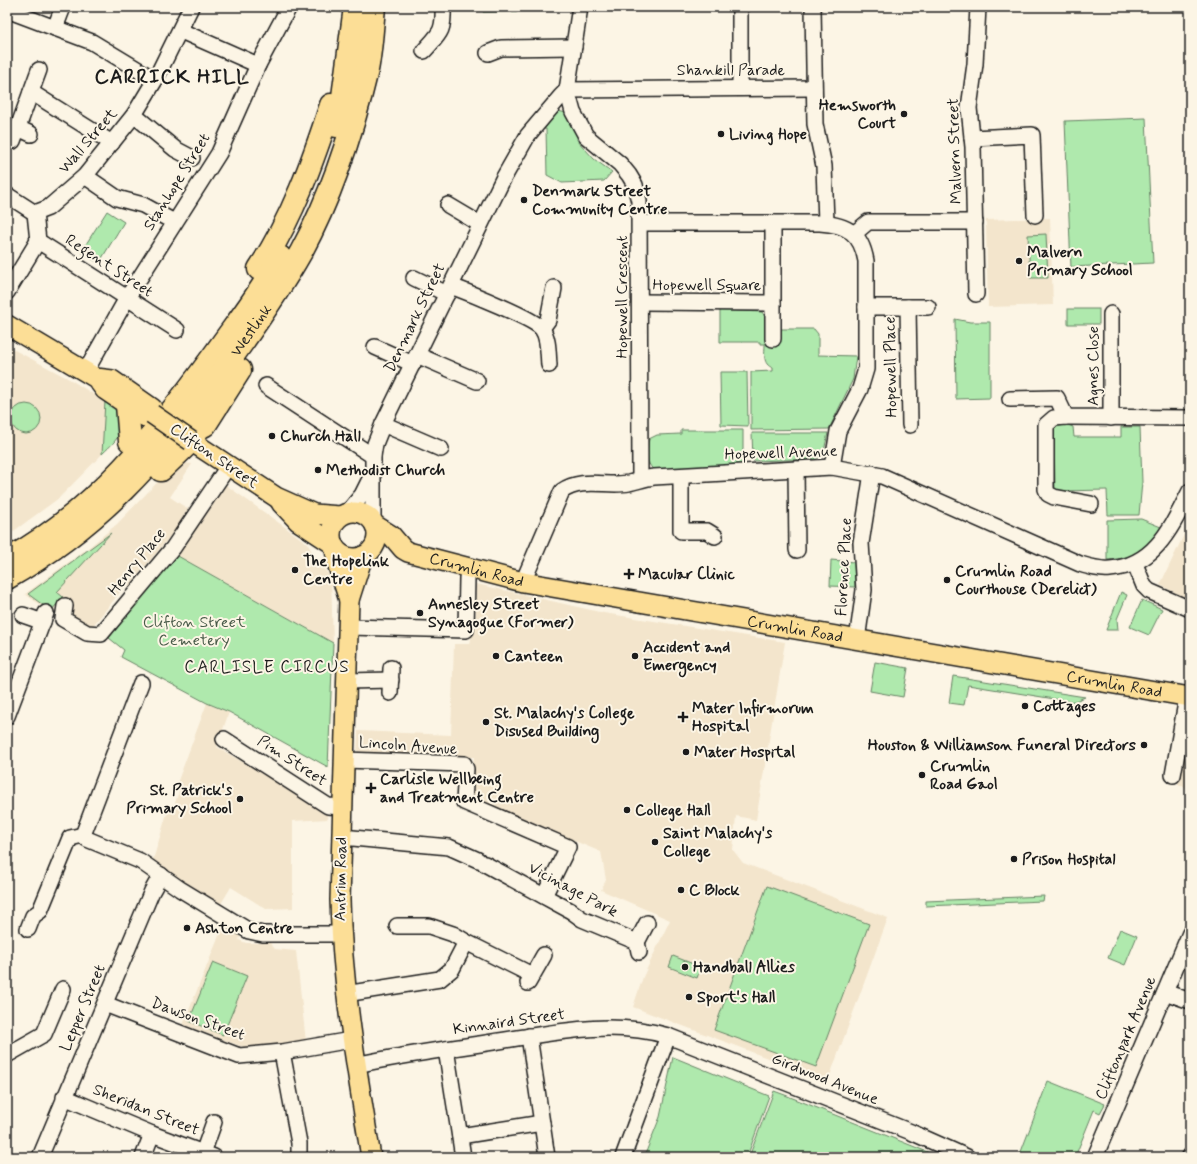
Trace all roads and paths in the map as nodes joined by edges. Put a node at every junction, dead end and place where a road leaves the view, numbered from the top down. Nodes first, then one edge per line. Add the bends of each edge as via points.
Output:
1 (63, 7) edge
2 (191, 7) edge
3 (289, 7) edge
4 (355, 7) edge
5 (374, 7) edge
6 (443, 7) edge
7 (580, 7) edge
8 (740, 7) edge
9 (813, 7) edge
10 (978, 7) edge
11 (7, 10) edge
12 (55, 28) junction
13 (181, 31) junction
14 (426, 43) dead end
15 (574, 47) junction
16 (488, 53) dead end
17 (258, 65) junction
18 (357, 66) junction
19 (39, 70) dead end
20 (155, 80) junction
21 (740, 88) junction
22 (814, 88) junction
23 (567, 90) junction
24 (31, 92) junction
25 (134, 115) junction
26 (21, 134) dead end
27 (972, 138) junction
28 (112, 143) junction
29 (192, 158) dead end
30 (85, 176) junction
31 (7, 194) edge
32 (448, 205) dead end
33 (1035, 215) dead end
34 (35, 218) junction
35 (174, 222) junction
36 (975, 222) junction
37 (640, 223) junction
38 (773, 223) junction
39 (826, 223) junction
40 (480, 224) junction
41 (855, 233) junction
42 (38, 241) junction
43 (414, 278) dead end
44 (554, 288) dead end
45 (449, 290) junction
46 (7, 292) edge
47 (976, 294) dead end
48 (127, 298) junction
49 (640, 302) junction
50 (773, 303) junction
51 (866, 307) junction
52 (908, 307) junction
53 (928, 307) dead end
54 (1111, 314) dead end
55 (7, 325) edge
56 (542, 328) junction
57 (177, 330) dead end
58 (773, 339) dead end
59 (375, 347) dead end
60 (415, 360) junction
61 (549, 365) dead end
62 (91, 375) junction
63 (477, 381) dead end
64 (266, 386) dead end
65 (1010, 399) dead end
66 (127, 405) junction
67 (152, 414) junction
68 (1066, 418) junction
69 (1111, 418) junction
70 (1190, 418) edge
71 (383, 424) junction
72 (910, 425) dead end
73 (200, 438) junction
74 (130, 441) junction
75 (441, 450) dead end
76 (372, 456) junction
77 (229, 465) junction
78 (832, 467) junction
79 (796, 469) junction
80 (872, 473) junction
81 (680, 477) junction
82 (372, 478) junction
83 (640, 479) junction
84 (1190, 491) edge
85 (276, 497) junction
86 (1091, 504) dead end
87 (343, 515) junction
88 (374, 523) junction
89 (715, 536) dead end
90 (7, 546) edge
91 (334, 547) junction
92 (403, 549) junction
93 (797, 550) dead end
94 (366, 554) junction
95 (7, 560) edge
96 (1135, 564) junction
97 (470, 568) junction
98 (7, 578) edge
99 (523, 582) junction
100 (7, 593) edge
101 (349, 600) junction
102 (65, 606) dead end
103 (1190, 609) edge
104 (23, 615) dead end
105 (349, 627) junction
106 (857, 640) junction
107 (391, 680) dead end
108 (348, 681) junction
109 (141, 683) dead end
110 (1188, 697) edge
111 (7, 716) edge
112 (224, 739) dead end
113 (344, 760) junction
114 (1173, 775) dead end
115 (343, 807) junction
116 (83, 835) junction
117 (342, 837) junction
118 (161, 875) junction
119 (544, 896) junction
120 (648, 924) dead end
121 (397, 926) dead end
122 (28, 929) dead end
123 (1190, 933) edge
124 (340, 934) junction
125 (466, 942) junction
126 (544, 955) dead end
127 (63, 989) dead end
128 (1165, 992) junction
129 (345, 994) junction
130 (1190, 1001) edge
131 (105, 1004) junction
132 (529, 1036) junction
133 (668, 1036) junction
134 (351, 1040) junction
135 (446, 1049) junction
136 (282, 1052) junction
137 (7, 1055) edge
138 (356, 1065) junction
139 (64, 1097) junction
140 (214, 1122) dead end
141 (542, 1123) junction
142 (152, 1134) junction
143 (460, 1136) junction
144 (209, 1155) edge
145 (40, 1157) edge
146 (143, 1157) edge
147 (299, 1157) edge
148 (371, 1157) edge
149 (463, 1157) edge
150 (547, 1157) edge
151 (623, 1157) edge
152 (967, 1157) edge
153 (1095, 1157) edge

1 - 12 street
2 - 13 street, Wall Street
3 - 17 street, Stanhope Street
4 - 18 highway, Westlink
5 - 18 highway, Westlink
6 - 14 street via 444,24 440,33
7 - 15 street
8 - 21 street
9 - 22 street
10 - 27 street, Malvern Street via 975,64 969,108
11 - 12 street
12 - 20 street via 92,42
13 - 17 street
13 - 20 street, Wall Street
15 - 16 street via 501,48
15 - 23 street
17 - 35 street, Stanhope Street via 219,153
18 - 67 highway via 333,97 303,183 284,225 262,263 192,364
18 - 73 highway via 367,107 348,180 323,238 288,302 245,361
18 - 95 highway, Westlink via 320,174 296,229 255,298 176,406 133,459 69,519
18 - 98 highway, Westlink via 349,137 319,216 283,282 250,334 162,449 121,494 85,526 50,552
19 - 24 street
20 - 25 street, Wall Street
21 - 22 street, Shankill Parade
21 - 23 street, Shankill Parade
22 - 39 street via 815,124 824,166
23 - 37 street via 573,112 586,136 620,164 636,185
23 - 40 street, Denmark Street via 528,135
24 - 26 street
24 - 28 street
25 - 28 street, Wall Street
25 - 29 street via 175,149
27 - 33 street via 1032,135
27 - 36 street, Malvern Street
28 - 30 street, Wall Street
30 - 34 street, Wall Street
30 - 35 street via 117,198 143,205
31 - 34 street
32 - 40 street
34 - 42 street, Regent Street
35 - 48 street, Stanhope Street
36 - 41 street via 868,222
36 - 47 street, Malvern Street
37 - 38 street, Hopewell Crescent
37 - 49 street, Hopewell Crescent
38 - 39 street, Hopewell Crescent
38 - 50 street
39 - 41 street, Hopewell Crescent via 841,226
40 - 45 street, Denmark Street
41 - 51 street via 864,248 866,261
42 - 46 street
42 - 48 street, Regent Street
43 - 45 street
44 - 56 street via 548,320
45 - 56 street via 524,318
45 - 60 street, Denmark Street
48 - 57 street, Regent Street
48 - 62 street, Stanhope Street
49 - 50 street, Hopewell Square
49 - 83 street, Hopewell Crescent
50 - 58 street
51 - 52 street
51 - 78 street via 866,369 860,389 838,431
52 - 53 street
52 - 72 street, Hopewell Place
54 - 69 street, Agnes Close
55 - 62 main road, Clifton Street
56 - 61 street via 546,337
59 - 60 street
60 - 63 street
60 - 71 street, Denmark Street
62 - 66 main road, Clifton Street via 105,390
62 - 67 main road, Clifton Street via 112,380 152,408
64 - 76 street
65 - 68 street via 1057,398
66 - 67 main road, Clifton Street via 145,418
66 - 74 highway
67 - 73 main road, Clifton Street, bridge
67 - 74 highway
68 - 69 street
68 - 86 street via 1054,418 1046,425 1046,489 1048,494 1054,497
69 - 70 street
71 - 75 street
71 - 76 street, Denmark Street
73 - 77 main road, Clifton Street
73 - 100 highway via 108,523 46,570
74 - 90 highway via 70,500
76 - 82 street, Denmark Street
77 - 85 main road, Clifton Street
77 - 102 street, Henry Place via 173,548 102,634 86,633 63,619
78 - 79 street, Hopewell Avenue
78 - 80 street, Hopewell Avenue
79 - 81 street, Hopewell Avenue
79 - 93 street
80 - 96 street, Hopewell Avenue via 1080,564 1111,569
80 - 106 street, Florence Place via 861,543 864,590
81 - 83 street, Hopewell Avenue
81 - 89 street via 682,531 707,531
82 - 87 street
82 - 88 street, Denmark Street
83 - 99 street, Hopewell Avenue via 629,483 572,484 562,491
84 - 96 street, Hopewell Avenue via 1171,529 1150,555
85 - 87 main road, Clifton Street via 314,514
85 - 91 main road, Clifton Street via 298,521
87 - 88 main road via 361,513
87 - 91 main road via 331,529
88 - 92 main road via 391,535
88 - 94 main road via 377,536 373,548
91 - 94 main road via 350,558
91 - 101 main road, Antrim Road
92 - 94 main road, Crumlin Road
92 - 97 main road, Crumlin Road
94 - 101 main road, Antrim Road
96 - 103 street via 1144,586 1149,591
97 - 99 main road, Crumlin Road
97 - 105 street via 467,578 466,630
99 - 106 main road, Crumlin Road
101 - 105 main road, Antrim Road
104 - 111 street via 44,617
105 - 108 main road, Antrim Road
106 - 110 main road, Crumlin Road
107 - 108 street
108 - 113 main road, Antrim Road
109 - 116 street
110 - 114 street
112 - 115 street, Pim Street via 328,806
113 - 115 main road, Antrim Road
113 - 119 street, Lincoln Avenue via 464,764 464,802 568,847
115 - 117 main road, Antrim Road
116 - 118 street via 140,861
116 - 122 street via 70,838 40,911 33,916
117 - 119 street, Vicinage Park via 449,848
117 - 124 main road, Antrim Road
118 - 124 street via 208,907 255,934
118 - 131 street, Lepper Street
119 - 120 street, Vicinage Park via 571,910 582,919 638,946
121 - 125 street via 429,926 453,934
123 - 128 street, Cliftonpark Avenue
124 - 129 main road, Antrim Road
125 - 126 street via 530,979
125 - 129 street via 452,969 440,979
127 - 137 street via 44,1034
128 - 130 street
128 - 153 street, Cliftonpark Avenue
129 - 134 main road, Antrim Road
131 - 136 street, Dawson Street via 239,1056
131 - 139 street, Lepper Street
132 - 133 street, Kinnaird Street via 603,1027 636,1028
132 - 135 street, Kinnaird Street
132 - 141 street
133 - 151 street
133 - 152 street, Girdwood Avenue via 911,1132
134 - 136 street, Dawson Street
134 - 138 main road, Antrim Road
135 - 138 street, Kinnaird Street
135 - 143 street
136 - 147 street via 299,1143
138 - 148 main road, Antrim Road
139 - 142 street, Sheridan Street
139 - 145 street, Lepper Street
140 - 144 street
141 - 143 street
141 - 150 street
142 - 144 street, Sheridan Street
142 - 146 street
143 - 149 street

